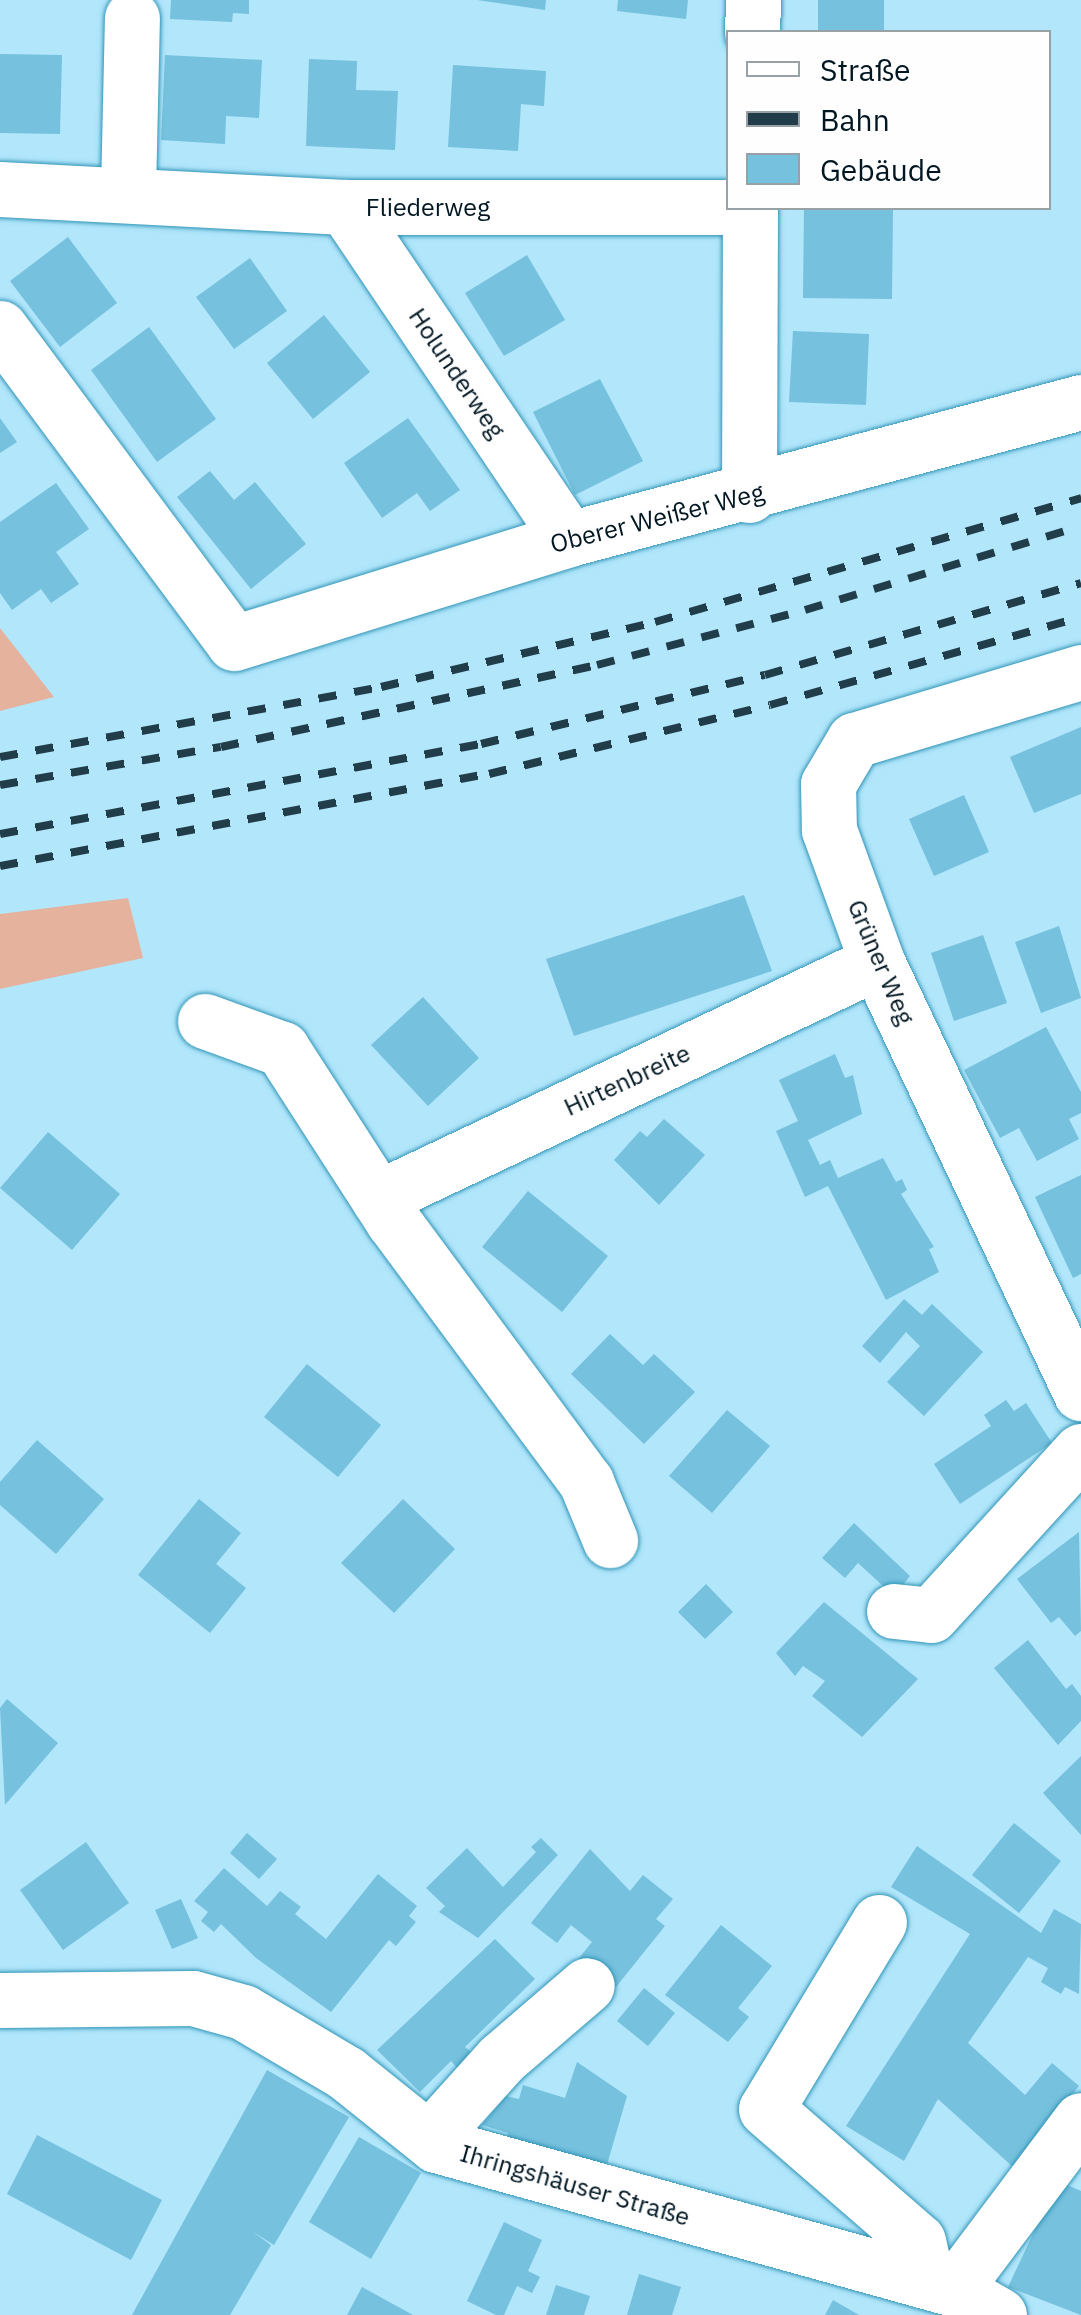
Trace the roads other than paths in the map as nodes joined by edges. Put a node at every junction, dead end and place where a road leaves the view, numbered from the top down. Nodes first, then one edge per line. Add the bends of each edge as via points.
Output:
1 (752, 0) edge
2 (132, 18) dead end
3 (752, 30) edge
4 (0, 189) edge
5 (128, 191) junction
6 (726, 207) edge
7 (345, 208) junction
8 (750, 210) edge
9 (0, 328) edge
10 (1081, 402) edge
11 (750, 495) junction
12 (569, 540) junction
13 (1081, 672) edge
14 (877, 962) junction
15 (205, 1021) dead end
16 (378, 1198) junction
17 (1081, 1393) edge
18 (1081, 1452) edge
19 (610, 1540) dead end
20 (894, 1611) dead end
21 (879, 1922) dead end
22 (587, 1984) dead end
23 (0, 2000) edge
24 (1081, 2120) edge
25 (429, 2139) junction
26 (960, 2295) edge

1 - 3 street
2 - 5 street
4 - 5 street, Fliederweg
5 - 7 street, Fliederweg
6 - 7 street, Fliederweg
7 - 12 street, Holunderweg
8 - 11 street
9 - 12 street, Oberer Weißer Weg via 234,643
10 - 11 street, Oberer Weißer Weg
11 - 12 street, Oberer Weißer Weg
13 - 14 street, Grüner Weg via 854,740 828,784 829,830
14 - 16 street, Hirtenbreite
14 - 17 street, Grüner Weg
15 - 16 street via 282,1049
16 - 19 street via 586,1482
18 - 20 street via 931,1615
21 - 26 street via 766,2110 918,2241
22 - 25 street via 501,2059
23 - 25 street, Ihringshäuser Straße via 193,1998 242,2012 346,2073
24 - 26 street
25 - 26 street, Ihringshäuser Straße via 497,2166

